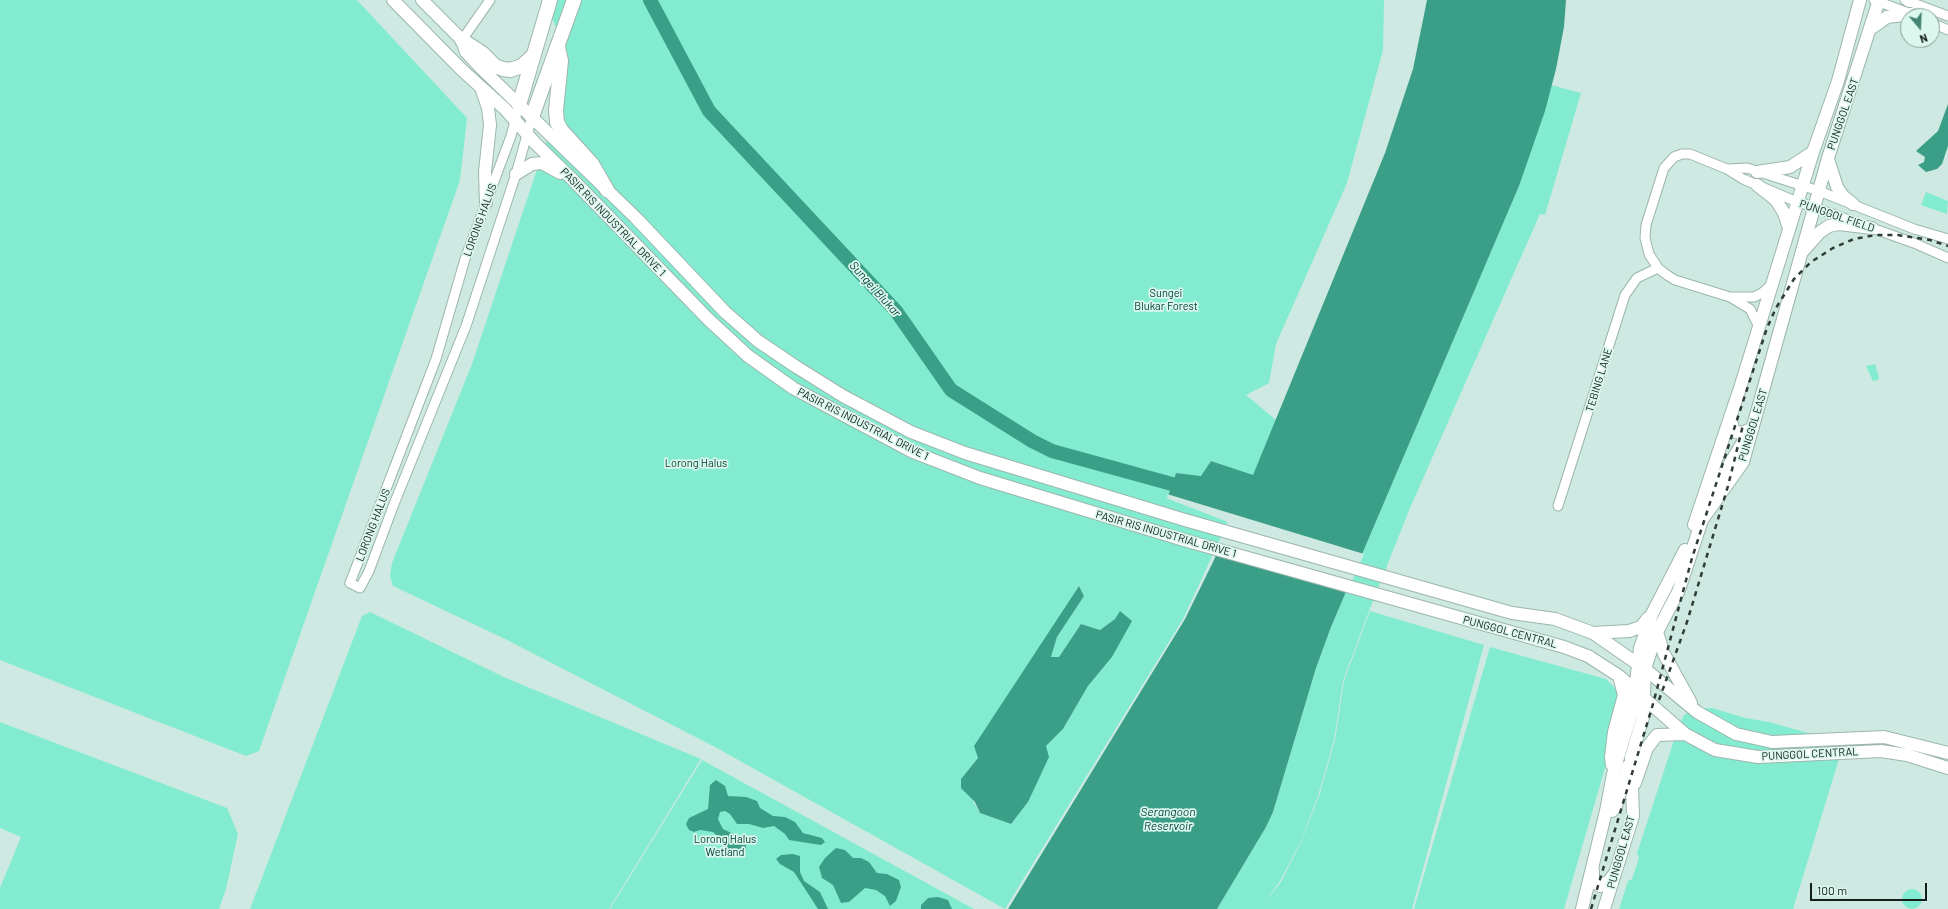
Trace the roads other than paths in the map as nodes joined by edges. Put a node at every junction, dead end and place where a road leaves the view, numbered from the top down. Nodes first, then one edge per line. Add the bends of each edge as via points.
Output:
1 (393, 0) edge
2 (422, 0) edge
3 (490, 0) edge
4 (574, 0) edge
5 (1860, 0) edge
6 (1907, 0) edge
7 (550, 1) edge
8 (1877, 1) edge
9 (1900, 10) edge
10 (1900, 16) edge
11 (1948, 16) edge
12 (1870, 29) junction
13 (462, 40) junction
14 (558, 47) junction
15 (535, 54) junction
16 (480, 86) junction
17 (519, 105) junction
18 (532, 117) junction
19 (515, 121) junction
20 (527, 134) junction
21 (1813, 152) junction
22 (1828, 158) junction
23 (1727, 169) junction
24 (1757, 172) junction
25 (516, 174) junction
26 (570, 177) junction
27 (1756, 185) junction
28 (1803, 186) junction
29 (607, 190) junction
30 (1819, 191) junction
31 (1798, 202) junction
32 (486, 203) junction
33 (1853, 204) junction
34 (1814, 208) junction
35 (1789, 228) junction
36 (1872, 228) junction
37 (1914, 229) junction
38 (1948, 234) edge
39 (1948, 239) edge
40 (1800, 253) junction
41 (1948, 258) edge
42 (1658, 268) junction
43 (1772, 284) junction
44 (1730, 296) junction
45 (1758, 327) junction
46 (1730, 417) junction
47 (1751, 429) junction
48 (1558, 506) dead end
49 (1425, 589) joint
50 (1421, 607) joint
51 (1652, 614) junction
52 (1657, 632) junction
53 (1593, 633) junction
54 (1641, 666) junction
55 (1619, 676) junction
56 (1635, 690) junction
57 (1645, 698) junction
58 (1697, 712) junction
59 (1685, 734) junction
60 (1948, 753) edge
61 (1631, 758) junction
62 (1948, 768) edge
63 (1613, 774) junction
64 (1632, 790) junction
65 (1606, 811) junction
66 (1594, 865) junction
67 (1617, 871) junction
68 (1582, 909) edge
69 (1604, 909) edge

1 - 16 main road, PASIR RIS INDUSTRIAL DRIVE 1
2 - 13 main road, PASIR RIS INDUSTRIAL DRIVE 1
3 - 13 street
4 - 14 highway
5 - 21 main road, PUNGGOL EAST via 1838,81
6 - 11 street
7 - 15 highway
8 - 9 street
8 - 12 main road, PUNGGOL EAST
10 - 12 main road via 1887,17
12 - 22 main road, PUNGGOL EAST
13 - 15 highway via 482,53 495,66 510,70 522,66
13 - 17 main road, PASIR RIS INDUSTRIAL DRIVE 1 via 466,52
14 - 18 highway
14 - 29 highway via 561,61 556,110 558,122 561,130 592,164
15 - 17 highway
16 - 19 main road, PASIR RIS INDUSTRIAL DRIVE 1
16 - 32 main road via 488,108 490,125 485,172
17 - 18 main road, PASIR RIS INDUSTRIAL DRIVE 1
17 - 19 street, LORONG HALUS
18 - 20 street, LORONG HALUS
18 - 29 main road, PASIR RIS INDUSTRIAL DRIVE 1
19 - 20 main road, PASIR RIS INDUSTRIAL DRIVE 1
19 - 32 street, LORONG HALUS
20 - 25 street, LORONG HALUS
20 - 26 main road, PASIR RIS INDUSTRIAL DRIVE 1
21 - 24 main road via 1790,168
21 - 28 main road, PUNGGOL EAST
22 - 30 main road, PUNGGOL EAST
22 - 33 main road via 1837,187
23 - 24 street, PUNGGOL FIELD via 1747,168
23 - 27 street, PUNGGOL FIELD
23 - 42 street, PUNGGOL FIELD via 1690,154 1674,157 1664,168 1646,226 1646,245
24 - 28 street, PUNGGOL FIELD
25 - 26 main road via 532,164 542,164
25 - 32 street, LORONG HALUS via 466,326 360,588 350,583 436,359 465,259
26 - 50 main road, PASIR RIS INDUSTRIAL DRIVE 1 via 709,320 748,356 793,388 913,452 980,478 1184,540
27 - 31 street, PUNGGOL FIELD
27 - 35 main road via 1776,200
28 - 30 street, PUNGGOL FIELD
28 - 31 main road, PUNGGOL EAST
29 - 49 main road, PASIR RIS INDUSTRIAL DRIVE 1 via 725,312 758,341 843,396 911,432 966,453 1185,520
30 - 33 street, PUNGGOL FIELD
30 - 34 main road, PUNGGOL EAST
31 - 34 street, PUNGGOL FIELD
31 - 35 main road, PUNGGOL EAST
33 - 37 street, PUNGGOL FIELD
34 - 36 street, PUNGGOL FIELD
34 - 40 main road, PUNGGOL EAST
35 - 43 main road, PUNGGOL EAST
36 - 40 main road via 1839,224 1829,226
36 - 41 street, PUNGGOL FIELD
37 - 38 street via 1936,230
37 - 39 street, PUNGGOL FIELD
40 - 47 main road, PUNGGOL EAST
42 - 44 street via 1675,280
42 - 48 street, TEBING LANE via 1637,278 1625,295
43 - 44 street via 1754,297
43 - 45 main road, PUNGGOL EAST
44 - 45 street via 1750,308
45 - 46 main road, PUNGGOL EAST
46 - 47 main road via 1733,430 1736,432
46 - 51 main road, PUNGGOL EAST via 1684,553
47 - 52 main road, PUNGGOL EAST via 1743,462 1702,520 1678,590
49 - 53 main road, PUNGGOL CENTRAL via 1512,613 1555,618
50 - 55 main road, PUNGGOL CENTRAL via 1564,647 1588,656
51 - 53 main road via 1641,627 1629,631
51 - 54 main road, PUNGGOL EAST via 1640,648
52 - 54 main road, PUNGGOL EAST
52 - 58 main road via 1664,654
53 - 54 main road, PUNGGOL CENTRAL
54 - 56 main road, PUNGGOL EAST
54 - 57 main road, PUNGGOL EAST
54 - 58 main road, PUNGGOL CENTRAL
55 - 56 main road, PUNGGOL CENTRAL
55 - 63 main road via 1624,695 1612,745
56 - 57 main road, PUNGGOL CENTRAL
56 - 63 main road, PUNGGOL EAST via 1630,720
57 - 59 main road, PUNGGOL CENTRAL
57 - 61 main road, PUNGGOL EAST via 1643,717
58 - 60 main road, PUNGGOL CENTRAL via 1736,734 1772,742 1884,737
59 - 62 main road, PUNGGOL CENTRAL via 1715,750 1758,757 1881,751 1906,755
59 - 64 main road via 1657,735 1647,748
61 - 64 main road, PUNGGOL EAST
61 - 65 main road via 1616,806 1612,811
63 - 65 main road, PUNGGOL EAST
64 - 67 main road, PUNGGOL EAST via 1633,816
65 - 66 main road, PUNGGOL EAST
66 - 67 main road via 1594,881 1600,886 1610,881
66 - 68 main road, PUNGGOL EAST
67 - 69 main road, PUNGGOL EAST

